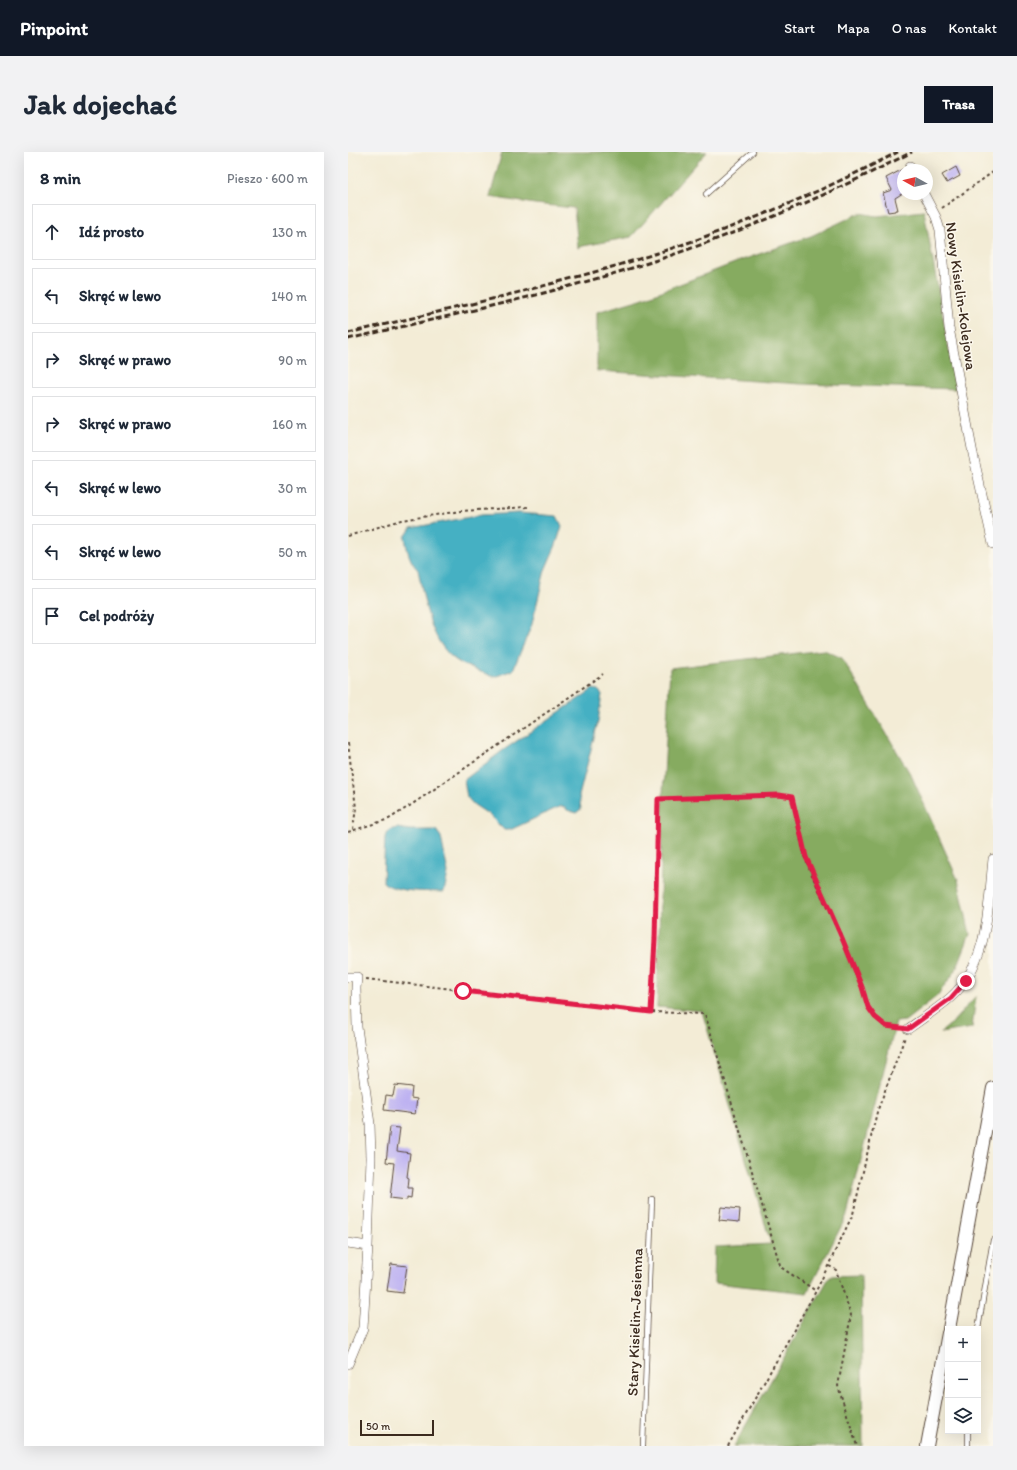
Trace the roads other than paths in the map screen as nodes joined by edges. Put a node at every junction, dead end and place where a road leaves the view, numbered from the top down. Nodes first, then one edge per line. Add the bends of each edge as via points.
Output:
1 (753, 152) edge
2 (706, 194) dead end
3 (927, 200) edge
4 (993, 544) edge
5 (993, 859) edge
6 (352, 977) edge
7 (908, 1029) road end
8 (993, 1088) edge
9 (652, 1199) dead end
10 (993, 1240) edge
11 (348, 1243) edge
12 (368, 1246) junction
13 (950, 1326) edge
14 (979, 1326) edge
15 (945, 1349) edge
16 (348, 1364) edge
17 (968, 1434) edge
18 (643, 1446) edge
19 (927, 1446) edge
20 (968, 1446) edge

1 - 2 lane
3 - 4 street, Nowy Kisielin-Kolejowa via 940,230 949,328
5 - 7 street via 982,946 975,964 966,981 951,998
6 - 12 street via 356,1027 370,1124
8 - 13 main road
9 - 18 lane, Stary Kisielin-Jesienna
10 - 14 lane
11 - 12 street
12 - 16 street via 363,1328
15 - 19 main road
17 - 20 lane

